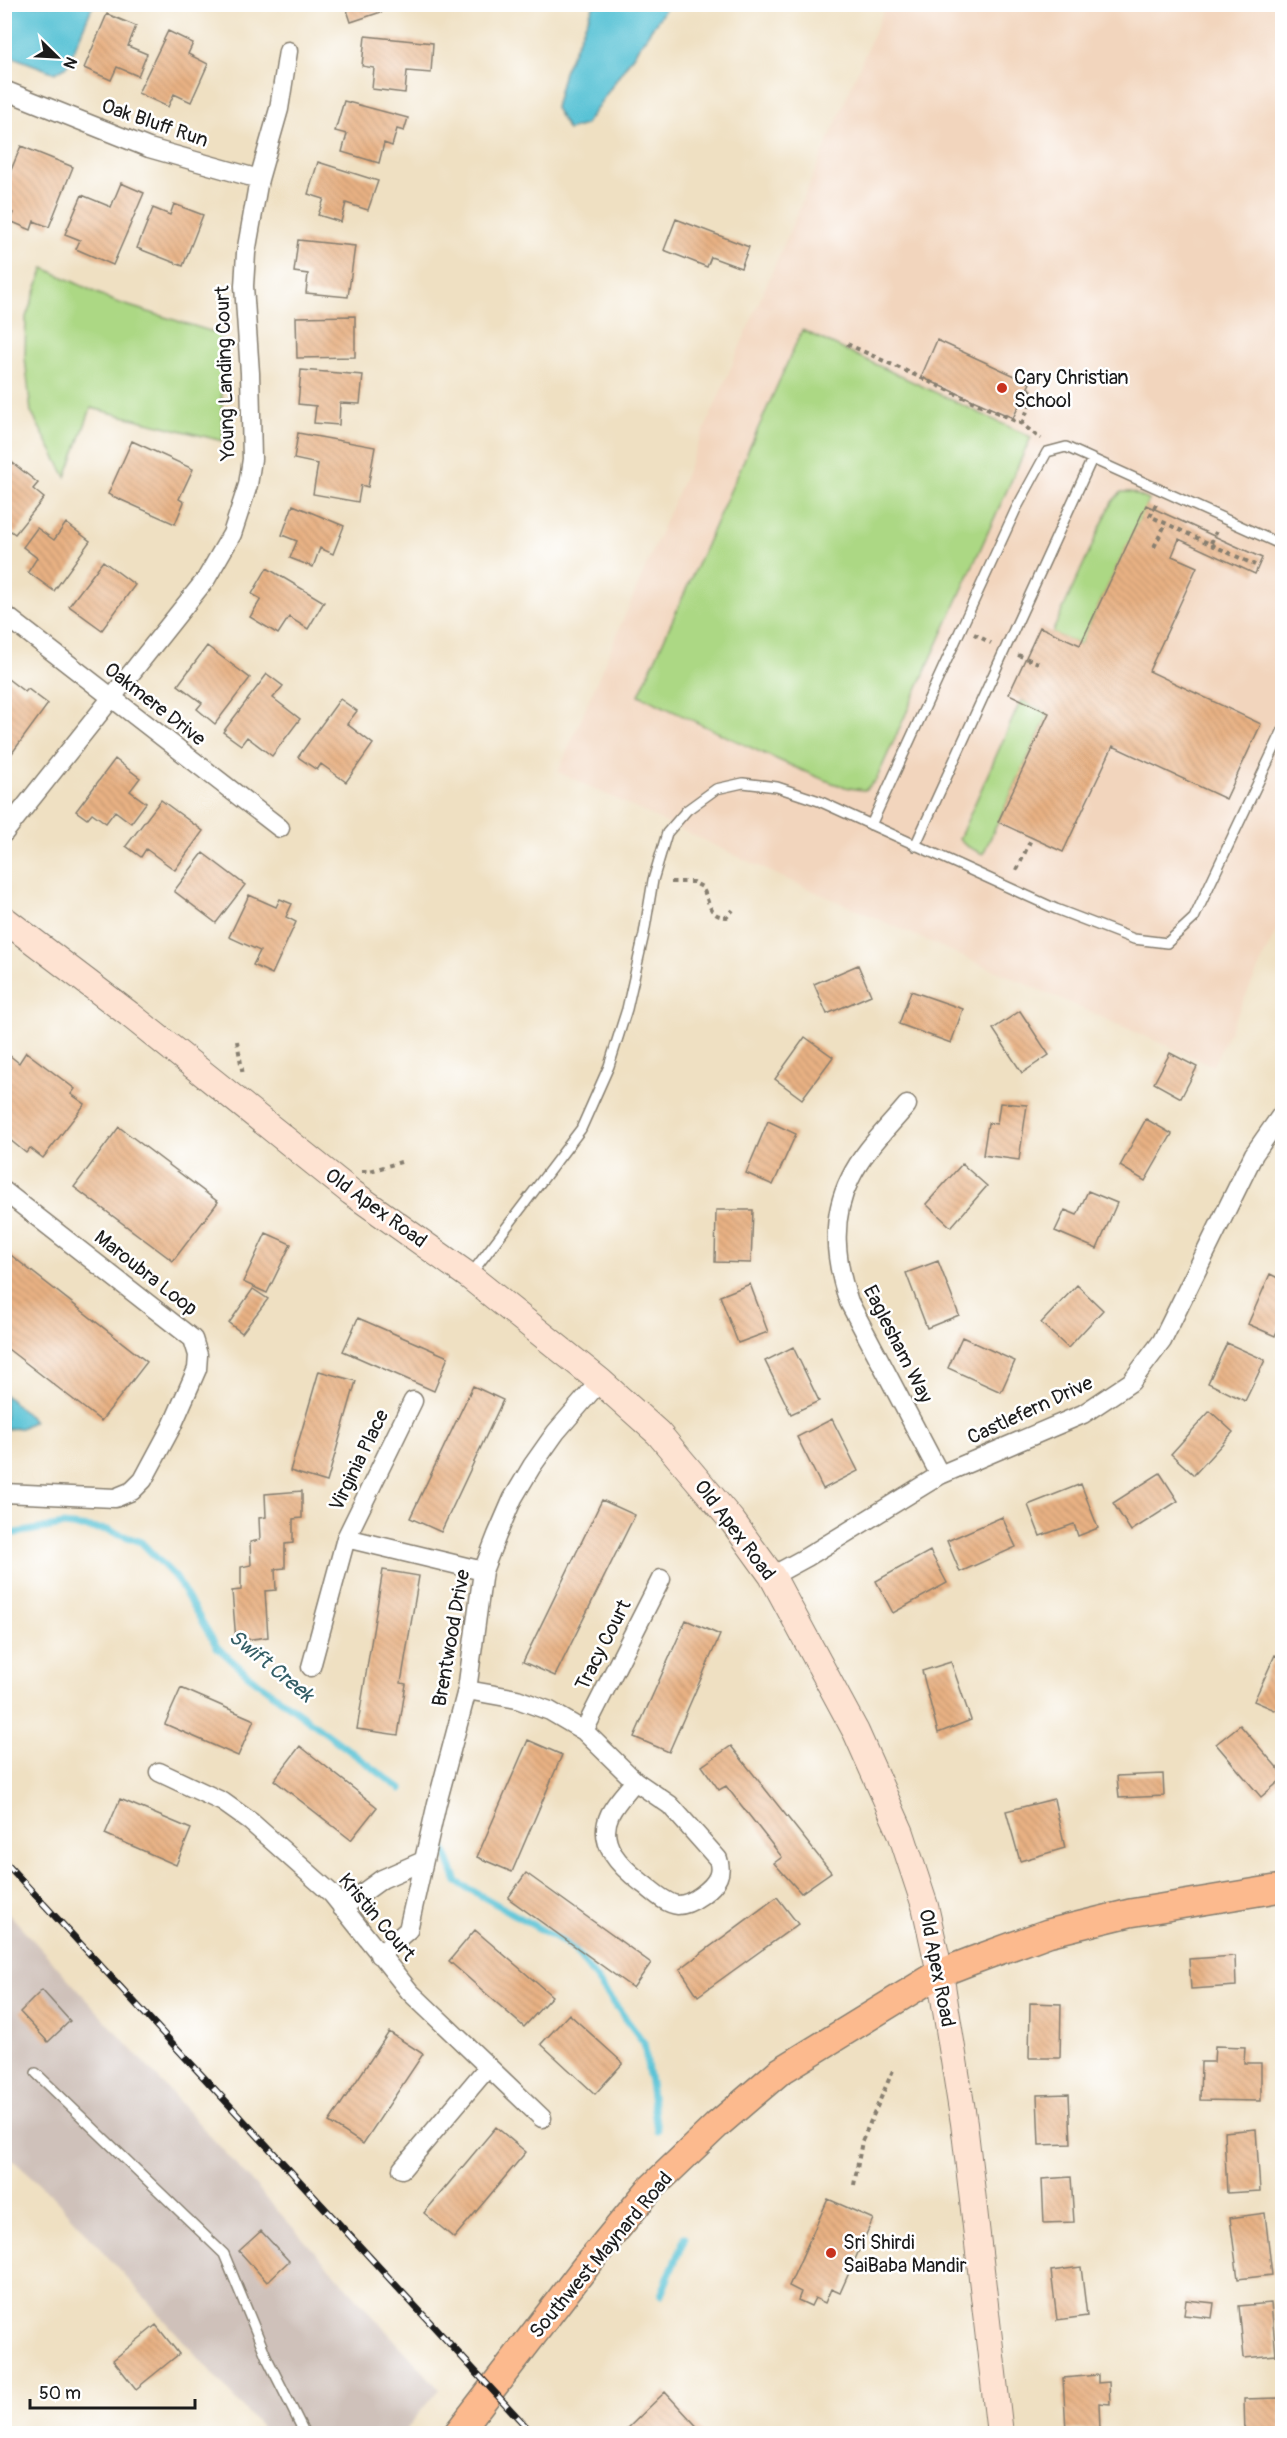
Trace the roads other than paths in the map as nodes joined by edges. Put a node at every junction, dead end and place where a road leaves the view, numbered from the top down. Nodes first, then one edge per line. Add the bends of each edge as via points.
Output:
1 (288, 51) dead end
2 (4, 90) edge
3 (259, 179) junction
4 (1092, 459) junction
5 (1282, 545) edge
6 (4, 614) edge
7 (111, 698) junction
8 (1282, 732) edge
9 (871, 825) junction
10 (280, 828) dead end
11 (4, 833) edge
12 (915, 846) junction
13 (4, 919) edge
14 (908, 1105) dead end
15 (1282, 1114) edge
16 (4, 1191) edge
17 (469, 1276) junction
18 (600, 1381) junction
19 (413, 1401) dead end
20 (940, 1475) junction
21 (4, 1493) edge
22 (346, 1538) junction
23 (483, 1571) junction
24 (772, 1576) junction
25 (661, 1579) dead end
26 (311, 1667) dead end
27 (467, 1690) junction
28 (584, 1731) junction
29 (159, 1772) dead end
30 (635, 1781) junction
31 (423, 1861) junction
32 (1282, 1888) edge
33 (342, 1908) junction
34 (379, 1955) junction
35 (940, 1972) junction
36 (488, 2067) junction
37 (36, 2073) dead end
38 (542, 2118) dead end
39 (402, 2169) dead end
40 (305, 2433) edge
41 (457, 2433) edge
42 (1000, 2433) edge

1 - 3 street, Young Landing Court via 279,109
2 - 3 street, Oak Bluff Run via 149,148
3 - 7 street, Young Landing Court via 244,286 252,459 241,511 206,579
4 - 5 lane
4 - 9 lane via 1066,447 1047,452 1016,509
4 - 12 lane
6 - 7 street, Oakmere Drive
7 - 10 street, Oakmere Drive
7 - 11 street, Young Landing Court
8 - 12 lane via 1194,918 1167,943 1134,939 1056,909
9 - 12 lane
9 - 17 lane via 777,786 743,783 716,789 687,810 667,833 653,879 627,1010 609,1066 581,1129
13 - 17 main road, Old Apex Road via 351,1192
14 - 20 street, Eaglesham Way via 850,1178 836,1227 836,1252 849,1302
15 - 20 street, Castlefern Drive via 1254,1154 1162,1341 1131,1382 1083,1414
16 - 21 street, Maroubra Loop via 193,1339 198,1355 197,1369 172,1426 143,1480 132,1491 115,1498
17 - 18 main road, Old Apex Road
18 - 23 street, Brentwood Drive via 532,1466 513,1498
18 - 24 main road, Old Apex Road via 658,1433 733,1522
19 - 22 street, Virginia Place
20 - 24 street, Castlefern Drive
22 - 23 street, Virginia Place
22 - 26 street, Virginia Place
23 - 27 street, Brentwood Drive
24 - 35 main road, Old Apex Road via 856,1732 901,1833 926,1906
25 - 28 street, Tracy Court
27 - 28 street via 517,1699 550,1711
27 - 31 street, Brentwood Drive
28 - 30 street
29 - 33 street, Kristin Court via 223,1802 251,1822 332,1894
30 - 30 street via 670,1805 718,1859 717,1879 689,1903 667,1902 618,1861 607,1844 610,1815
31 - 33 street via 382,1879
31 - 34 street, Brentwood Drive via 408,1930
32 - 35 main road, Southwest Maynard Road via 1130,1913 1048,1933
33 - 34 street, Kristin Court
34 - 36 street, Kristin Court via 410,1992
35 - 41 main road, Southwest Maynard Road via 779,2072 717,2125 649,2190
35 - 42 main road, Old Apex Road via 964,2123
36 - 38 street, Kristin Court
36 - 39 street
37 - 40 lane via 224,2254 267,2358

